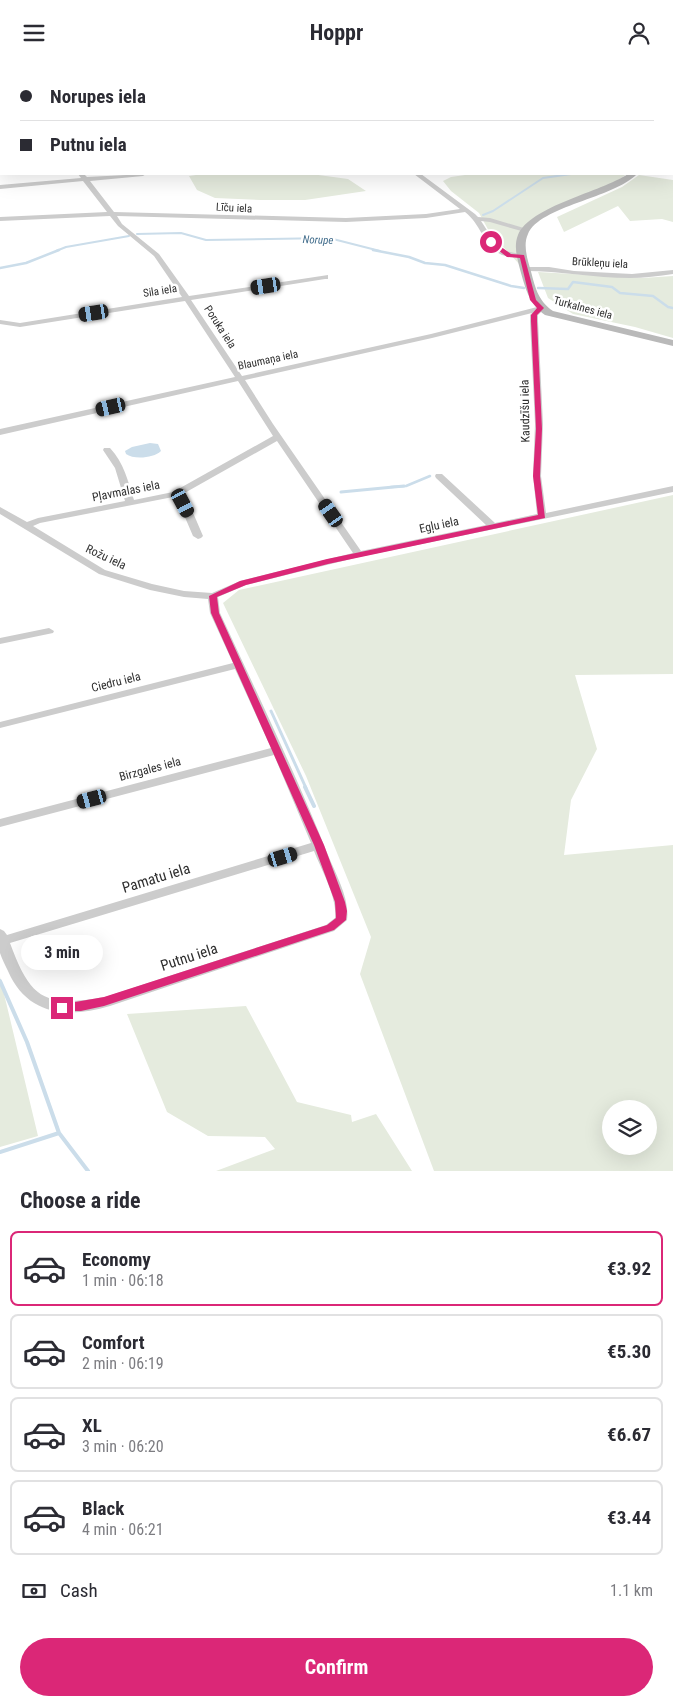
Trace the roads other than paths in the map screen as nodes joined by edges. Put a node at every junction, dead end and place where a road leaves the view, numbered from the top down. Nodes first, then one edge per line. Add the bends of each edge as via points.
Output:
1 (113, 175) edge
2 (418, 175) edge
3 (631, 175) edge
4 (83, 176) edge
5 (0, 187) edge
6 (466, 210) junction
7 (112, 214) junction
8 (0, 219) edge
9 (476, 219) junction
10 (525, 230) junction
11 (522, 256) junction
12 (525, 269) junction
13 (673, 273) edge
14 (325, 277) dead end
15 (187, 298) junction
16 (541, 308) junction
17 (0, 323) edge
18 (673, 343) edge
19 (240, 378) junction
20 (0, 432) edge
21 (278, 437) junction
22 (107, 451) dead end
23 (439, 476) dead end
24 (673, 489) edge
25 (176, 494) junction
26 (130, 502) junction
27 (0, 510) edge
28 (542, 516) junction
29 (26, 526) junction
30 (494, 527) junction
31 (198, 537) dead end
32 (359, 554) junction
33 (212, 596) junction
34 (49, 631) dead end
35 (0, 641) edge
36 (238, 665) junction
37 (0, 725) edge
38 (278, 750) junction
39 (0, 823) edge
40 (319, 845) junction
41 (1, 938) edge

1 - 4 street
2 - 6 street
3 - 10 main road via 541,217
4 - 5 street
4 - 7 street, Poruka iela
6 - 7 street, Līču iela via 418,217 329,221
6 - 9 street
7 - 8 street, Līču iela
7 - 15 street, Poruka iela via 120,225 158,255
9 - 10 street
9 - 11 street via 483,232 504,253
10 - 11 main road, Turkalnes iela
11 - 12 main road, Turkalnes iela
12 - 13 street, Brūkleņu iela via 632,276
12 - 16 main road, Turkalnes iela via 533,300
14 - 15 street, Sila iela
15 - 17 street, Sila iela via 20,325
15 - 19 street, Poruka iela
16 - 18 main road, Turkalnes iela via 558,317
16 - 19 street, Blaumaņa iela via 432,336
16 - 28 street, Kaudzīšu iela via 534,315 534,321 539,429 537,476
19 - 20 street, Blaumaņa iela
19 - 21 street, Poruka iela
21 - 25 street, Pļavmalas iela
21 - 32 street, Poruka iela
22 - 26 street via 119,469
23 - 30 street
24 - 28 street, Egļu iela
25 - 26 street, Pļavmalas iela
25 - 31 street
26 - 29 street, Pļavmalas iela
27 - 29 street, Rožu iela
28 - 30 street, Egļu iela
29 - 33 street, Rožu iela via 102,572 167,591
30 - 32 street, Egļu iela
32 - 33 street, Egļu iela via 243,583
33 - 36 street via 215,613
34 - 35 street
36 - 37 street, Ciedru iela
36 - 38 street
38 - 39 street, Birzgales iela
38 - 40 street
40 - 41 street, Pamatu iela
40 - 41 street, Putnu iela via 342,911 341,920 330,928 104,1001 81,1007 44,1005 22,987

